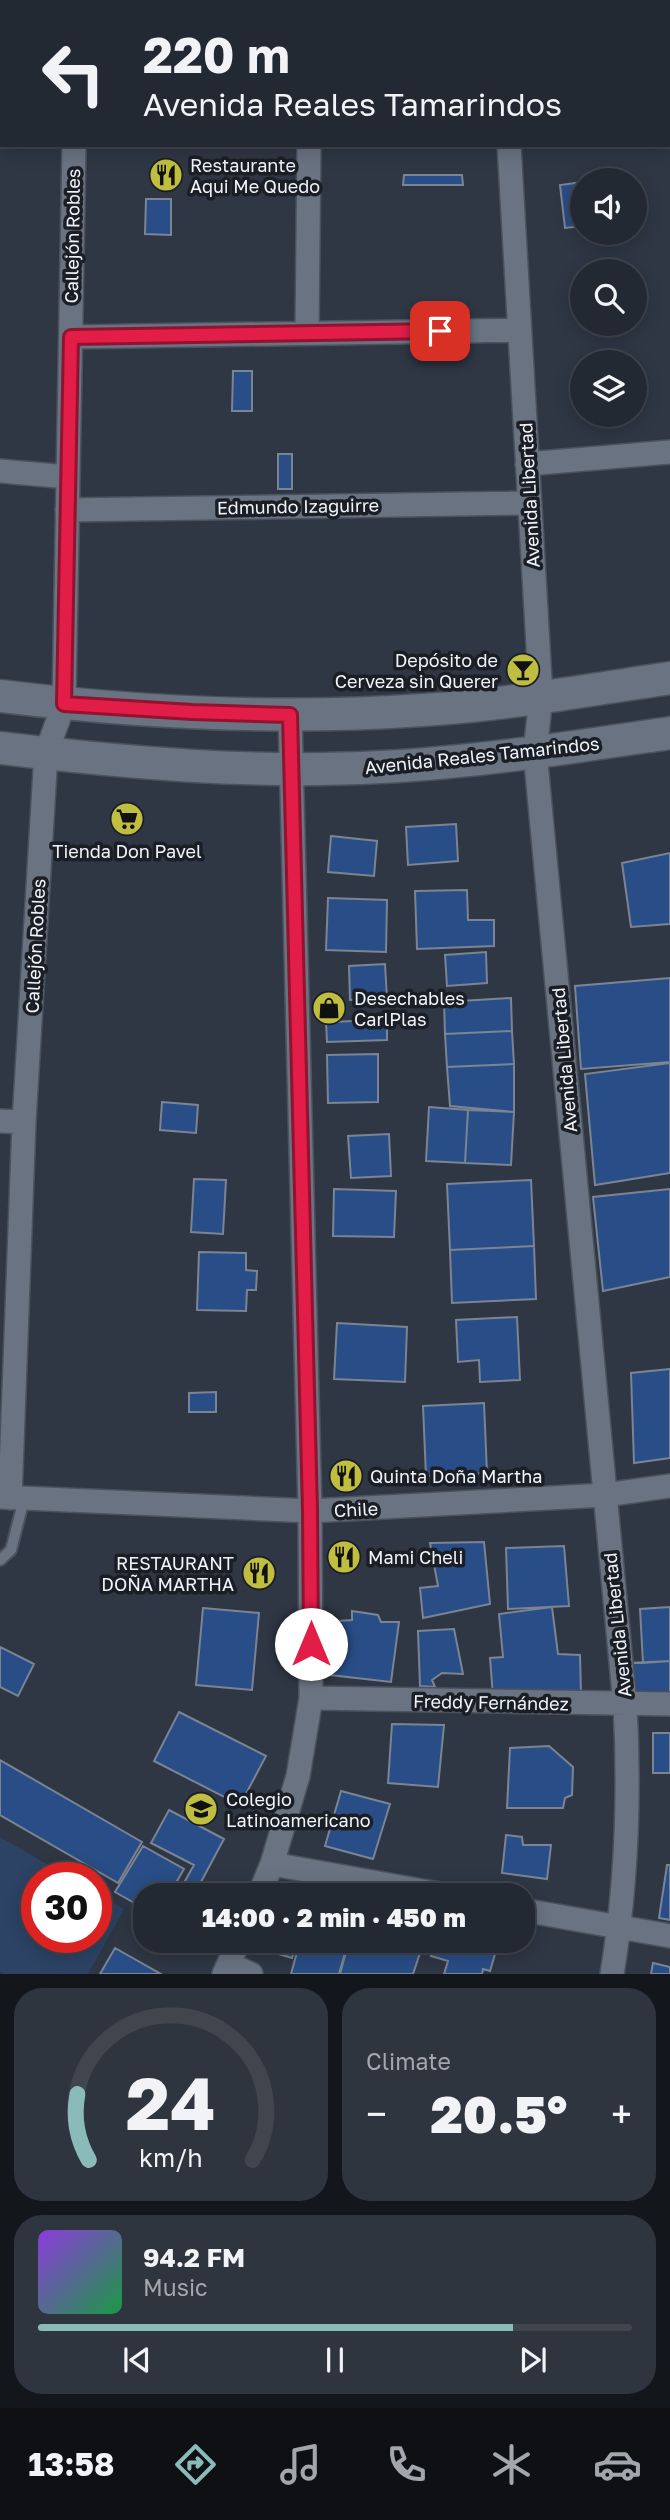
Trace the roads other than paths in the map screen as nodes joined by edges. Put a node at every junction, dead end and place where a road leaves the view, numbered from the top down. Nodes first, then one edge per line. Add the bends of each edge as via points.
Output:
1 (74, 147) edge
2 (309, 147) edge
3 (509, 147) edge
4 (519, 330) junction
5 (307, 333) junction
6 (71, 337) junction
7 (670, 452) edge
8 (527, 464) junction
9 (0, 471) edge
10 (68, 477) junction
11 (530, 503) junction
12 (67, 510) junction
13 (670, 678) edge
14 (0, 696) edge
15 (541, 697) junction
16 (64, 704) junction
17 (290, 715) junction
18 (670, 733) edge
19 (0, 748) edge
20 (535, 752) junction
21 (46, 753) junction
22 (290, 769) junction
23 (0, 1121) edge
24 (24, 1122) junction
25 (670, 1486) edge
26 (605, 1495) junction
27 (12, 1498) edge
28 (310, 1511) junction
29 (0, 1560) edge
30 (311, 1698) junction
31 (670, 1704) edge
32 (625, 1705) junction
33 (272, 1864) junction
34 (264, 1883) edge
35 (378, 1883) edge
36 (535, 1912) edge
37 (620, 1927) junction
38 (670, 1936) edge
39 (233, 1953) edge
40 (226, 1969) edge
41 (251, 1974) edge
42 (612, 1974) edge

1 - 6 street, Callejón Robles
2 - 5 street
3 - 4 street, Avenida Libertad
4 - 5 street
4 - 8 street, Avenida Libertad
5 - 6 street
6 - 10 street, Callejón Robles
7 - 8 street
8 - 11 street, Avenida Libertad
9 - 10 street
10 - 12 street, Callejón Robles
11 - 12 street, Edmundo Izaguirre
11 - 15 street, Avenida Libertad
12 - 16 street, Callejón Robles
13 - 15 main road
14 - 16 main road
15 - 17 main road via 426,710
15 - 20 street, Avenida Libertad
16 - 17 main road
16 - 21 street, Callejón Robles
17 - 22 street
18 - 20 main road, Avenida Reales Tamarindos
19 - 21 main road, Avenida Reales Tamarindos
20 - 22 main road, Avenida Reales Tamarindos via 393,766
20 - 26 street, Avenida Libertad
21 - 22 main road, Avenida Reales Tamarindos
21 - 24 street, Callejón Robles
22 - 28 street
23 - 24 street
24 - 27 street, Callejón Robles
25 - 26 street, Chile
26 - 28 street, Chile
26 - 32 street, Avenida Libertad
27 - 28 street, Chile
27 - 29 lane via 11,1550
28 - 30 street
30 - 32 street, Freddy Fernández
30 - 33 street via 298,1776
31 - 32 street, Freddy Fernández
32 - 37 street, Avenida Libertad via 629,1780
33 - 34 street
33 - 35 street
36 - 37 street
37 - 38 street
37 - 42 street, Avenida Libertad
39 - 40 street
40 - 41 street

